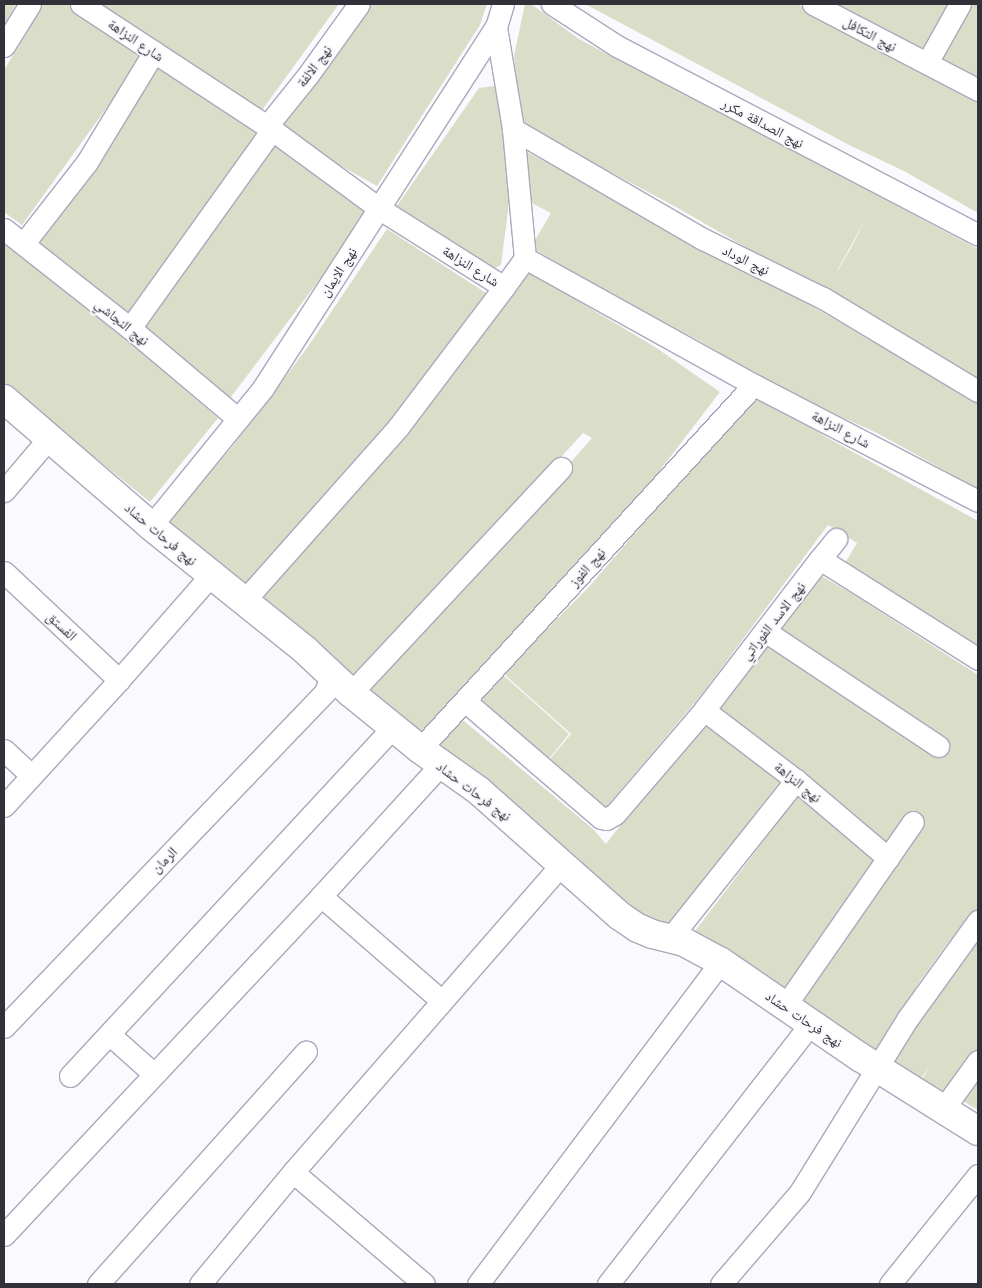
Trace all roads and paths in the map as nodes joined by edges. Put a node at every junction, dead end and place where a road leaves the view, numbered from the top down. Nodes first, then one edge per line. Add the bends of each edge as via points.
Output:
1 (30, 4) edge
2 (81, 4) edge
3 (359, 4) edge
4 (503, 4) edge
5 (552, 4) edge
6 (960, 4) edge
7 (822, 6) edge
8 (496, 28) junction
9 (4, 46) edge
10 (154, 52) junction
11 (927, 63) junction
12 (978, 90) edge
13 (269, 128) junction
14 (513, 129) junction
15 (380, 209) junction
16 (4, 229) edge
17 (978, 236) edge
18 (24, 243) junction
19 (524, 258) junction
20 (504, 287) junction
21 (130, 328) junction
22 (754, 384) junction
23 (978, 391) edge
24 (4, 399) edge
25 (238, 419) junction
26 (49, 438) junction
27 (561, 468) dead end
28 (4, 491) edge
29 (978, 501) edge
30 (151, 526) junction
31 (836, 539) dead end
32 (820, 559) junction
33 (4, 572) edge
34 (210, 575) junction
35 (243, 602) junction
36 (765, 631) junction
37 (978, 659) edge
38 (120, 680) junction
39 (335, 687) junction
40 (465, 701) junction
41 (704, 710) junction
42 (393, 727) junction
43 (938, 746) dead end
44 (4, 750) edge
45 (430, 757) junction
46 (31, 775) junction
47 (796, 780) junction
48 (4, 806) edge
49 (913, 822) dead end
50 (888, 858) junction
51 (562, 864) junction
52 (321, 896) junction
53 (978, 921) edge
54 (670, 937) junction
55 (721, 962) junction
56 (442, 1001) junction
57 (785, 1006) junction
58 (811, 1023) junction
59 (4, 1027) edge
60 (109, 1034) junction
61 (306, 1050) dead end
62 (978, 1061) edge
63 (876, 1067) junction
64 (154, 1074) junction
65 (70, 1076) dead end
66 (944, 1108) junction
67 (978, 1132) edge
68 (293, 1172) junction
69 (978, 1175) edge
70 (4, 1235) edge
71 (98, 1284) edge
72 (200, 1284) edge
73 (424, 1284) edge
74 (478, 1284) edge
75 (608, 1284) edge
76 (721, 1284) edge
77 (890, 1284) edge

1 - 9 street
2 - 10 street, شارع النزاهة
3 - 13 street, نهج الالفة
4 - 8 street, نهج الايمان
5 - 17 street, نهج الصداقة مكرر via 617,46
6 - 11 street
7 - 11 street, نهج التكافل
8 - 14 street
8 - 15 street, نهج الايمان
10 - 13 street, شارع النزاهة
10 - 18 street via 87,162
11 - 12 street, نهج التكافل
13 - 15 street, شارع النزاهة
13 - 21 street, نهج الالفة
14 - 19 street
14 - 23 street, نهج الوداد via 703,239 823,298
15 - 20 street, شارع النزاهة
15 - 25 street, نهج الايمان via 263,388
16 - 18 street, نهج النجاشي
18 - 21 street, نهج النجاشي
19 - 20 street, شارع النزاهة
19 - 22 street, شارع النزاهة
20 - 35 street via 400,426
21 - 25 street, نهج النجاشي
22 - 29 street, شارع النزاهة
22 - 40 street, نهج الفوز
24 - 26 street, نهج فرحات حشاد
25 - 30 street, نهج الايمان
26 - 28 street
26 - 30 street, نهج فرحات حشاد
27 - 39 street, الرمان
30 - 34 street, نهج فرحات حشاد
31 - 32 street, نهج الاسد الفوراتي
32 - 36 street, نهج الاسد الفوراتي
32 - 37 street
33 - 38 street, الفستق
34 - 35 street, نهج فرحات حشاد
34 - 38 street
35 - 39 street, نهج فرحات حشاد via 277,626
36 - 41 street, نهج الاسد الفوراتي
36 - 43 street
38 - 46 street
39 - 42 street, نهج فرحات حشاد
39 - 59 street, الرمان
40 - 41 street, نهج الاسد الفوراتي via 601,818 615,814
40 - 45 street, نهج الفوز
41 - 47 street, نهج النزاهة
42 - 45 street, نهج فرحات حشاد
42 - 60 street
44 - 46 street
45 - 51 street, نهج فرحات حشاد via 479,791
45 - 52 street, نهج الفوز
46 - 48 street
47 - 50 street, نهج النزاهة
47 - 54 street
49 - 50 street
50 - 57 street
51 - 54 street, نهج فرحات حشاد via 620,916 652,934
51 - 56 street
52 - 56 street
52 - 64 street, نهج الفوز
53 - 63 street
54 - 55 street, نهج فرحات حشاد
55 - 57 street, نهج فرحات حشاد
55 - 74 street
56 - 68 street
57 - 58 street, نهج فرحات حشاد
58 - 63 street, نهج فرحات حشاد
58 - 75 street
60 - 64 street
60 - 65 street
61 - 71 street
62 - 66 street
63 - 66 street, نهج فرحات حشاد
63 - 76 street via 800,1192
64 - 70 street, نهج الفوز
66 - 67 street, نهج فرحات حشاد
68 - 72 street
68 - 73 street
69 - 77 street

